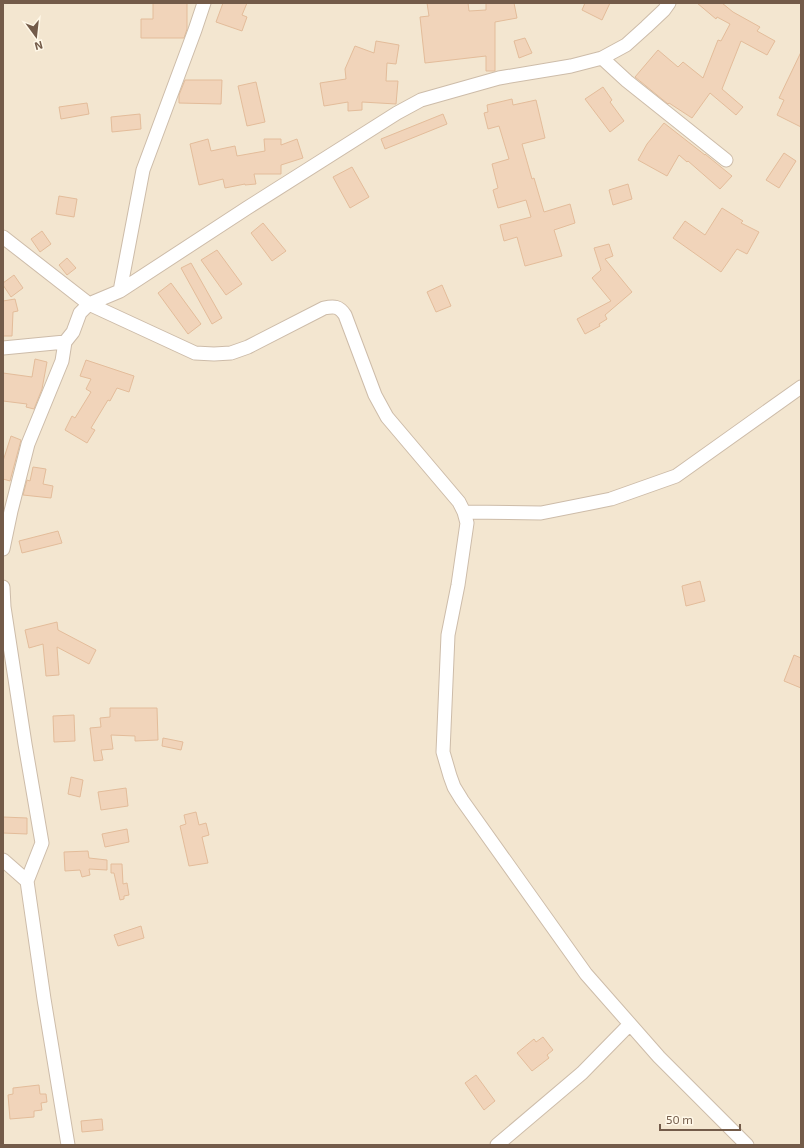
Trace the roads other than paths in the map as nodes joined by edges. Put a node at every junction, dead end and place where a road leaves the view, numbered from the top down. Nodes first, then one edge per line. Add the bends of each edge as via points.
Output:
1 (204, 3) edge
2 (669, 3) edge
3 (602, 58) junction
4 (726, 160) dead end
5 (3, 237) edge
6 (120, 291) junction
7 (89, 304) junction
8 (66, 342) junction
9 (3, 348) edge
10 (801, 387) edge
11 (464, 512) junction
12 (3, 549) edge
13 (3, 587) edge
14 (3, 860) edge
15 (27, 881) junction
16 (630, 1024) junction
17 (68, 1145) edge
18 (497, 1145) edge
19 (747, 1145) edge

1 - 6 street via 143,170
2 - 3 street via 626,45
3 - 4 street
3 - 6 street via 499,78 421,100 247,208
5 - 7 street
6 - 7 street
7 - 8 street via 80,312 73,332
7 - 11 street via 195,353 214,354 231,353 248,347 324,308 340,308 345,315 375,395 387,417 459,502
8 - 9 street
8 - 12 street via 62,362 28,444
10 - 11 street via 676,476 611,499 541,513
11 - 16 street via 467,523 448,635 442,752 448,771 462,800 586,974
13 - 15 street via 4,607 42,843
14 - 15 street
15 - 17 street
16 - 18 street via 582,1073
16 - 19 street via 659,1057

